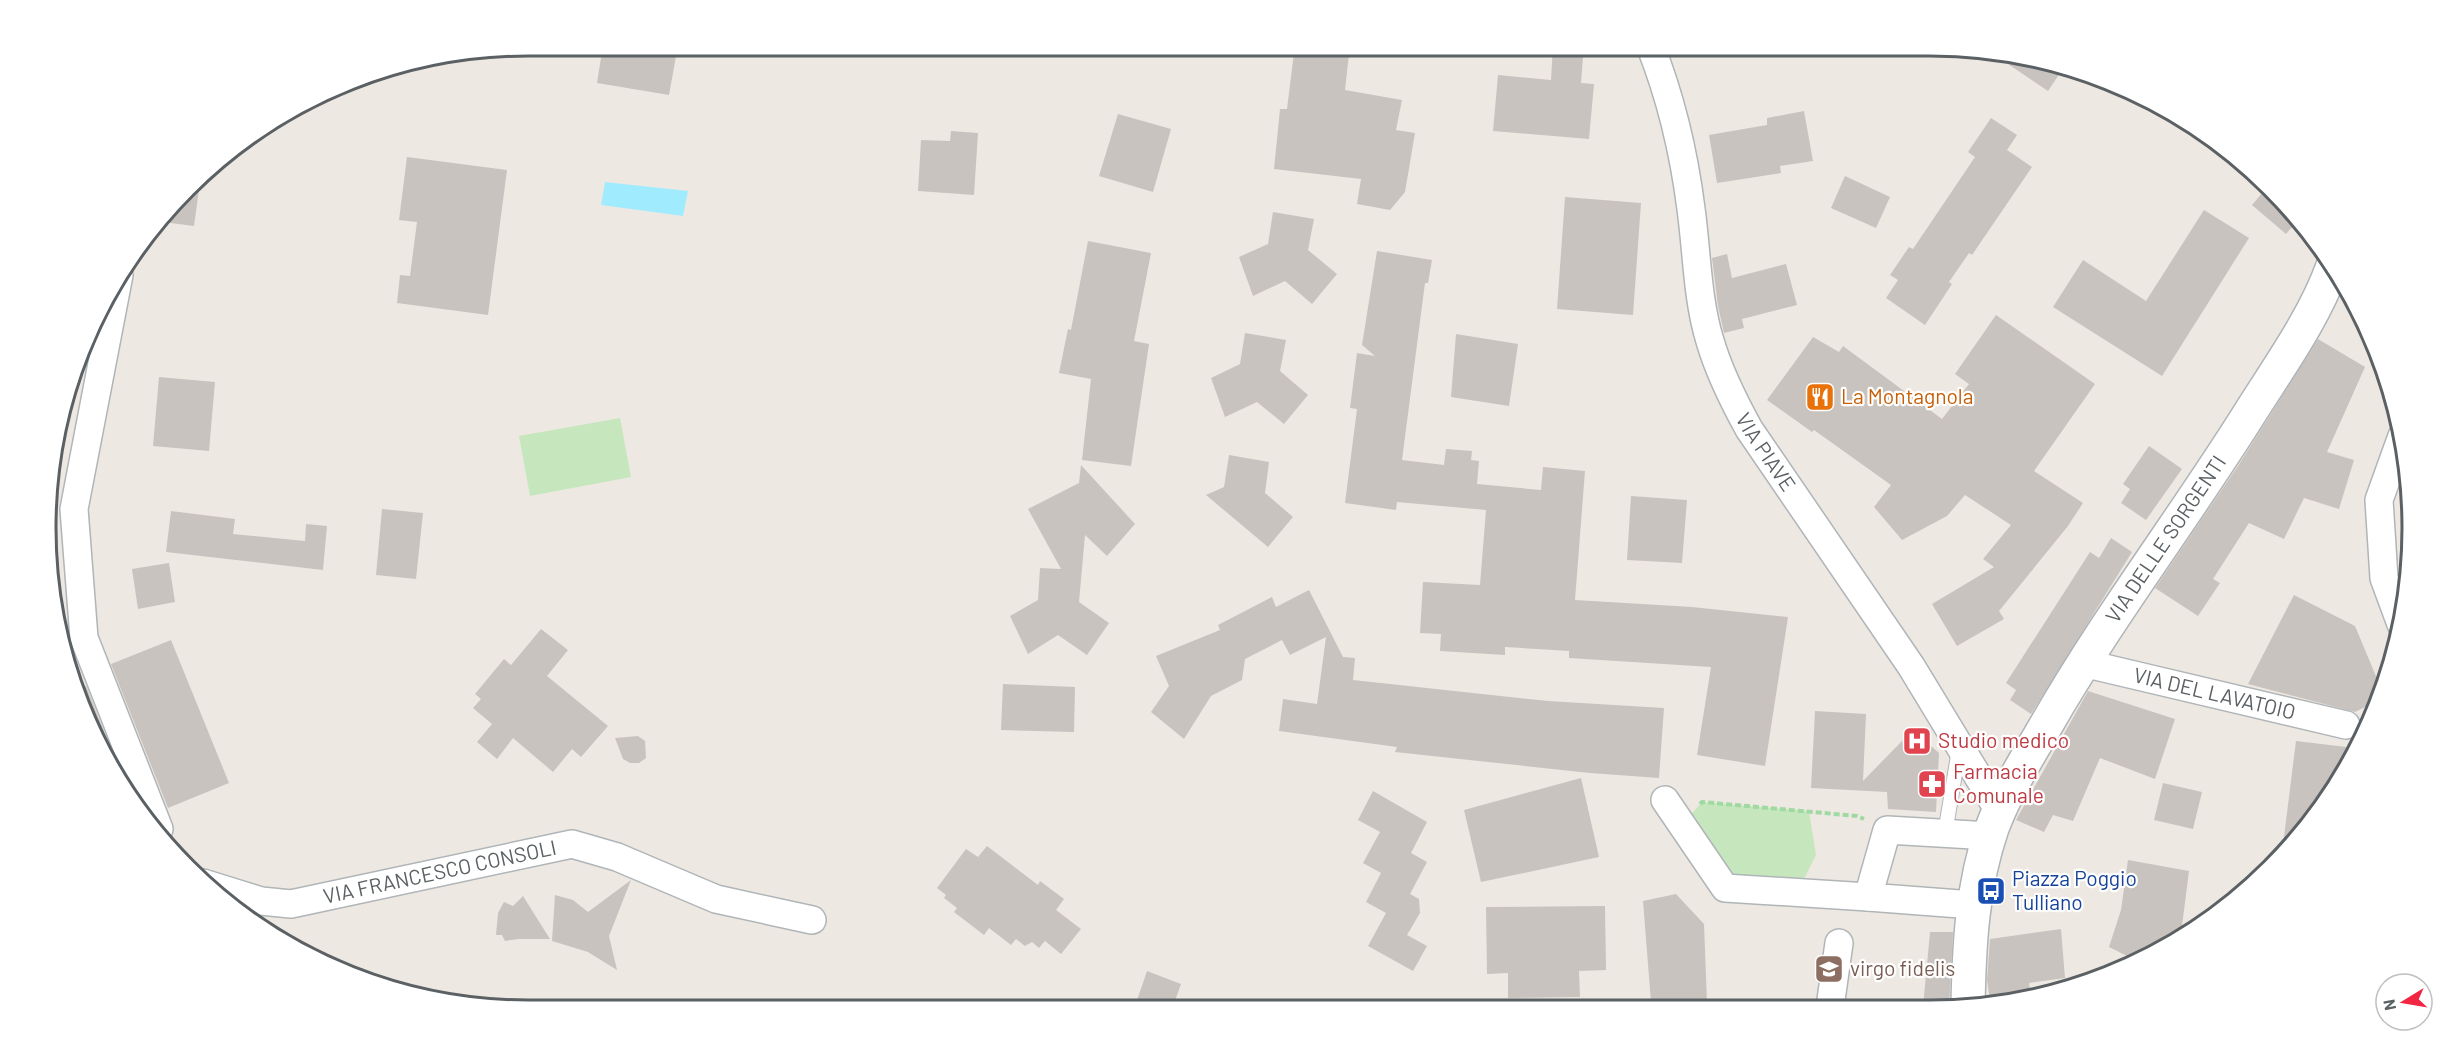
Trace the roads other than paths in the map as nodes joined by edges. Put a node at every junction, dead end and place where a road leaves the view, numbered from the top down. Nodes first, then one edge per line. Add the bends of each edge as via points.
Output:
1 (1654, 56) edge
2 (2329, 275) edge
3 (114, 301) edge
4 (2396, 453) edge
5 (2395, 608) edge
6 (2083, 663) junction
7 (2346, 725) dead end
8 (1959, 748) junction
9 (1665, 800) dead end
10 (155, 818) edge
11 (1994, 824) junction
12 (1945, 833) junction
13 (223, 889) edge
14 (1868, 897) junction
15 (1973, 905) junction
16 (812, 920) dead end
17 (1839, 943) dead end
18 (1968, 998) edge
19 (1831, 1000) edge

1 - 8 street, VIA PIAVE via 1678,133 1705,321 1731,395 1749,429 1911,666
2 - 6 main road, VIA DELLE SORGENTI via 2270,381
3 - 10 street via 74,509 84,638
4 - 5 street via 2379,500 2384,578
6 - 7 street, VIA DEL LAVATOIO
6 - 11 main road, VIA DELLE SORGENTI
8 - 11 street, VIA PIAVE
8 - 12 lane
9 - 14 street via 1725,888
11 - 12 street
11 - 15 main road, VIA DELLE SORGENTI
12 - 14 street via 1887,830
13 - 16 street, VIA FRANCESCO CONSOLI via 291,904 572,844 617,857 716,899
14 - 15 street
15 - 18 main road, VIA DELLE SORGENTI
17 - 19 street

